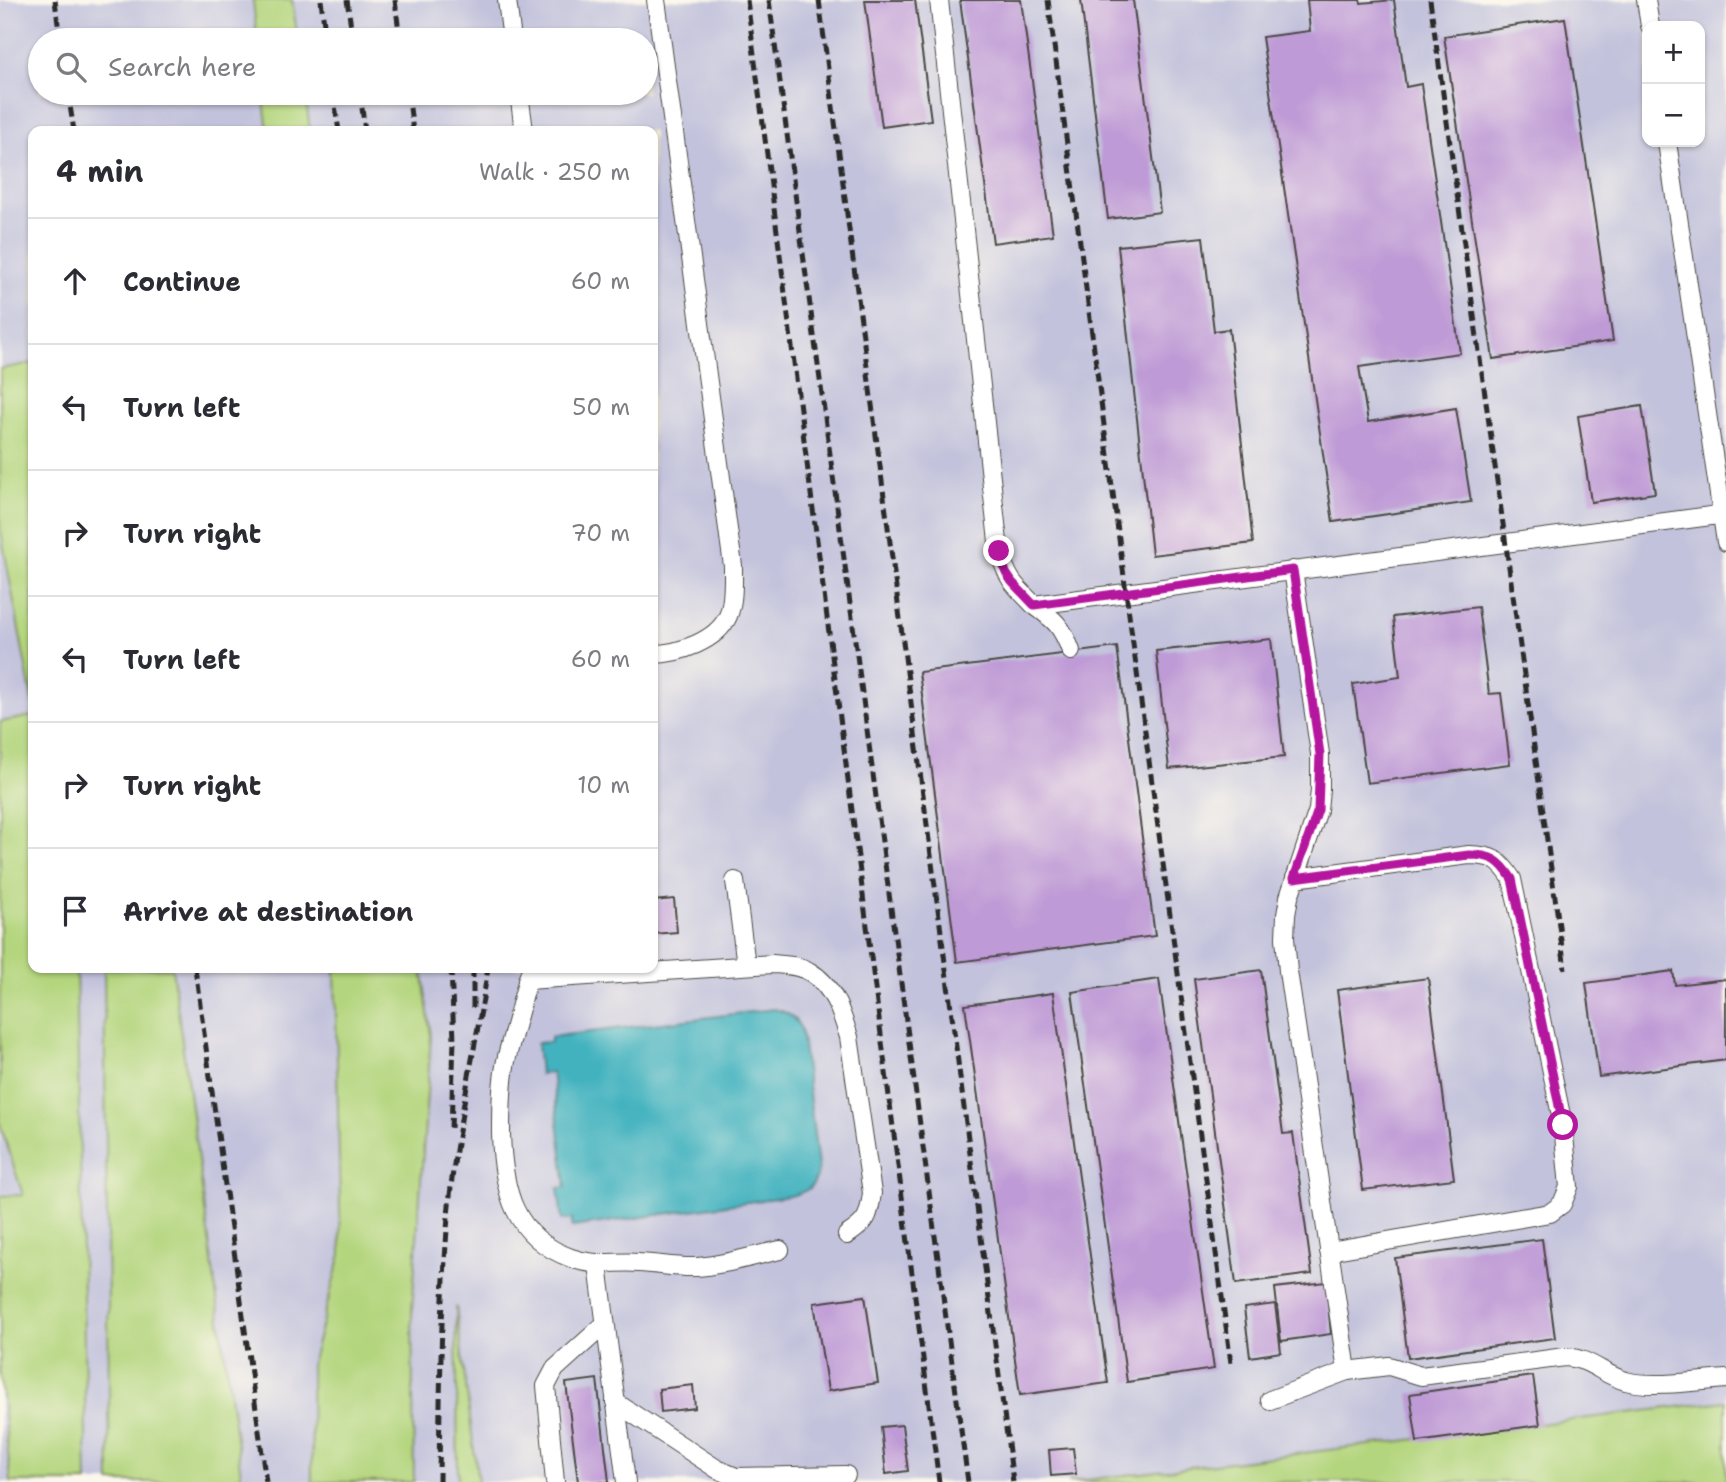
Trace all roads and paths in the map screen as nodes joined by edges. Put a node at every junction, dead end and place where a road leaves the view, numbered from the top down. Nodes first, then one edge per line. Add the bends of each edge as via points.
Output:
1 (507, 0) edge
2 (656, 0) edge
3 (939, 0) edge
4 (1646, 0) edge
5 (1649, 21) edge
6 (510, 28) edge
7 (521, 105) edge
8 (523, 126) edge
9 (1668, 147) edge
10 (1724, 515) edge
11 (1726, 542) edge
12 (1293, 570) junction
13 (1034, 605) junction
14 (1071, 651) dead end
15 (658, 654) edge
16 (1294, 878) junction
17 (735, 881) dead end
18 (746, 965) junction
19 (658, 969) edge
20 (553, 973) edge
21 (529, 974) edge
22 (847, 1235) dead end
23 (780, 1250) dead end
24 (1329, 1251) junction
25 (598, 1265) junction
26 (605, 1324) junction
27 (1347, 1371) junction
28 (1726, 1379) edge
29 (1270, 1400) dead end
30 (615, 1402) junction
31 (846, 1475) dead end
32 (555, 1482) edge
33 (626, 1482) edge

1 - 6 lane
2 - 15 lane via 733,583 728,615 718,629 685,649
3 - 13 lane via 999,551 1006,573
4 - 5 lane
7 - 8 lane
9 - 10 lane
10 - 11 lane
10 - 12 lane
12 - 13 lane
12 - 16 lane via 1320,754 1318,810
13 - 14 lane via 1064,631
16 - 24 lane via 1286,915 1288,971
16 - 24 lane via 1469,855 1495,859 1505,868 1512,879 1560,1112 1570,1187 1562,1204 1550,1213
17 - 18 lane
18 - 19 lane
18 - 22 lane via 793,965 810,972 823,981 842,1014 872,1193 862,1225
20 - 21 lane
21 - 25 lane via 505,1064 500,1107 506,1183 512,1205 534,1237 572,1259
23 - 25 lane via 698,1267
24 - 27 lane
25 - 26 lane
26 - 30 lane
26 - 32 lane via 555,1370 545,1387
27 - 28 lane via 1389,1366 1421,1376 1564,1357 1578,1358 1627,1382
27 - 29 lane
30 - 31 lane via 736,1477
30 - 33 lane

